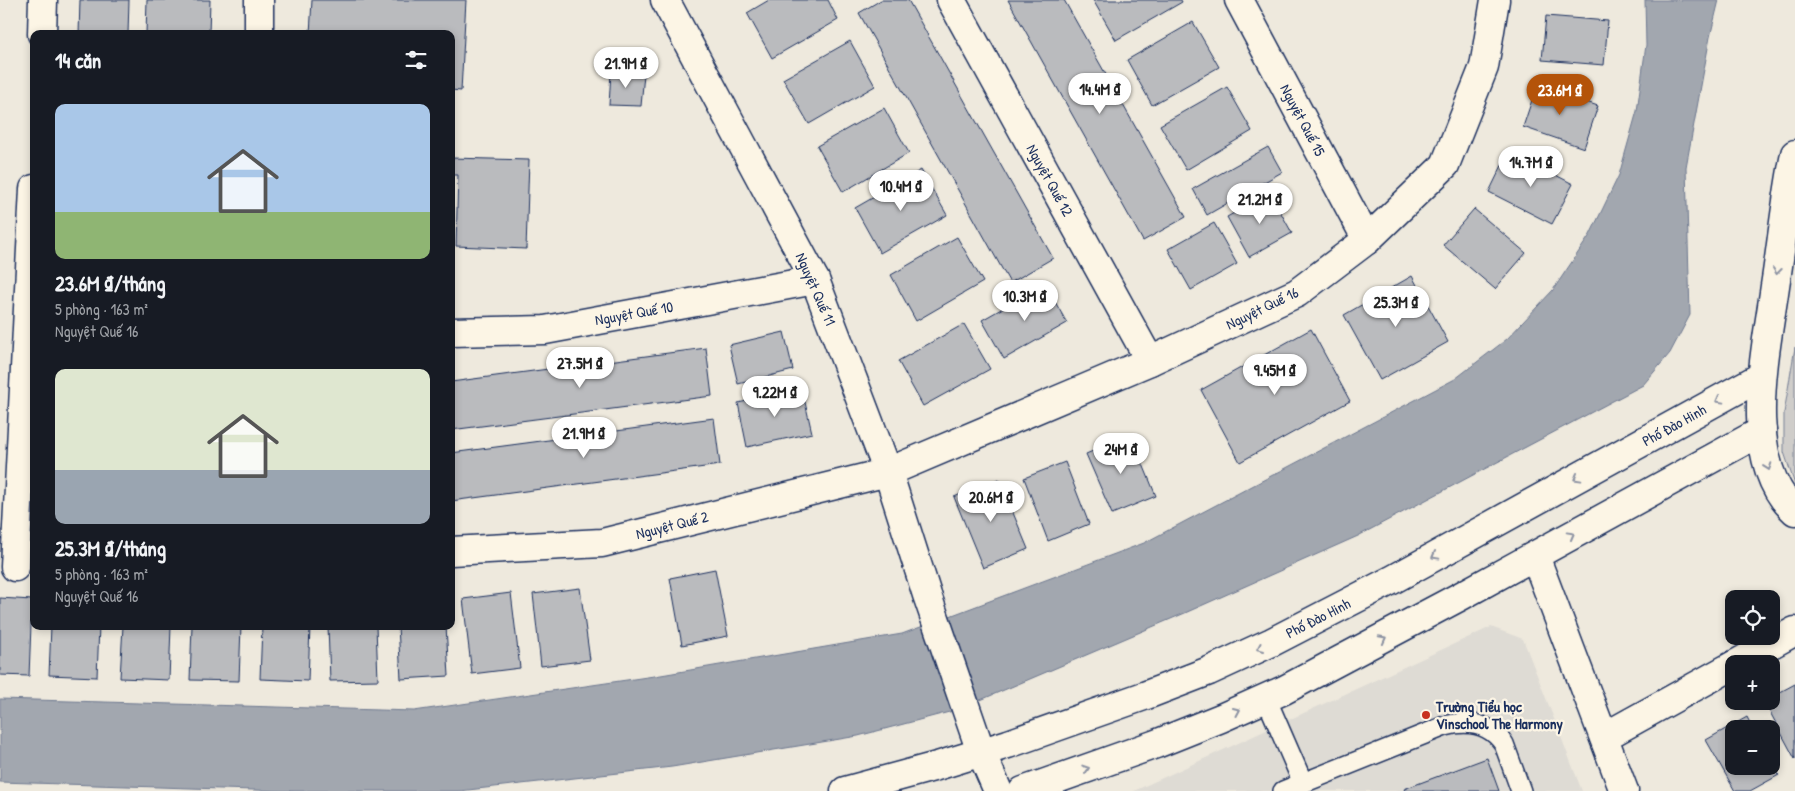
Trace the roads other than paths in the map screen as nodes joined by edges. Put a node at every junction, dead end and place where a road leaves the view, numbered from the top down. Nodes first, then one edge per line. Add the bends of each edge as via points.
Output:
1 (43, 0) edge
2 (259, 0) edge
3 (665, 0) edge
4 (951, 0) edge
5 (1239, 0) edge
6 (1495, 0) edge
7 (42, 30) edge
8 (259, 30) edge
9 (1795, 154) edge
10 (1367, 240) junction
11 (30, 273) edge
12 (815, 280) junction
13 (455, 332) edge
14 (1150, 361) junction
15 (1762, 376) junction
16 (1762, 431) junction
17 (888, 472) junction
18 (1795, 512) edge
19 (455, 551) edge
20 (1534, 556) junction
21 (16, 567) edge
22 (1795, 631) edge
23 (1751, 655) edge
24 (1725, 670) edge
25 (1266, 698) junction
26 (1604, 737) junction
27 (982, 752) junction
28 (1304, 782) junction
29 (845, 791) edge
30 (998, 791) edge
31 (1023, 791) edge
32 (1283, 791) edge
33 (1521, 791) edge
34 (1624, 791) edge

1 - 7 street
2 - 8 street
3 - 12 street, Nguyệt Quế 11
4 - 14 street, Nguyệt Quế 12
5 - 10 street, Nguyệt Quế 15
6 - 10 street, Nguyệt Quế 16 via 1484,67 1445,165
9 -> 15 street
10 - 14 street, Nguyệt Quế 16 via 1297,293
11 - 21 street
12 - 13 street, Nguyệt Quế 10 via 546,330
12 - 17 street, Nguyệt Quế 11
14 - 17 street, Nguyệt Quế 16
15 - 16 street
15 -> 27 street, Phố Đào Hinh via 1392,580 1272,642 1144,696
16 -> 18 street via 1766,461 1775,487
20 -> 16 street
17 - 19 street, Nguyệt Quế 2 via 602,542
17 - 27 street, Nguyệt Quế 11
25 -> 20 street via 1347,658
20 - 26 street
22 - 23 street
24 - 26 street
25 - 28 lane
31 -> 25 street via 1156,744
26 - 34 street
27 - 29 street, Phố Đào Hinh
27 - 30 street, Nguyệt Quế 11
28 - 32 lane
28 - 33 lane via 1445,726 1466,722 1484,726 1499,737

